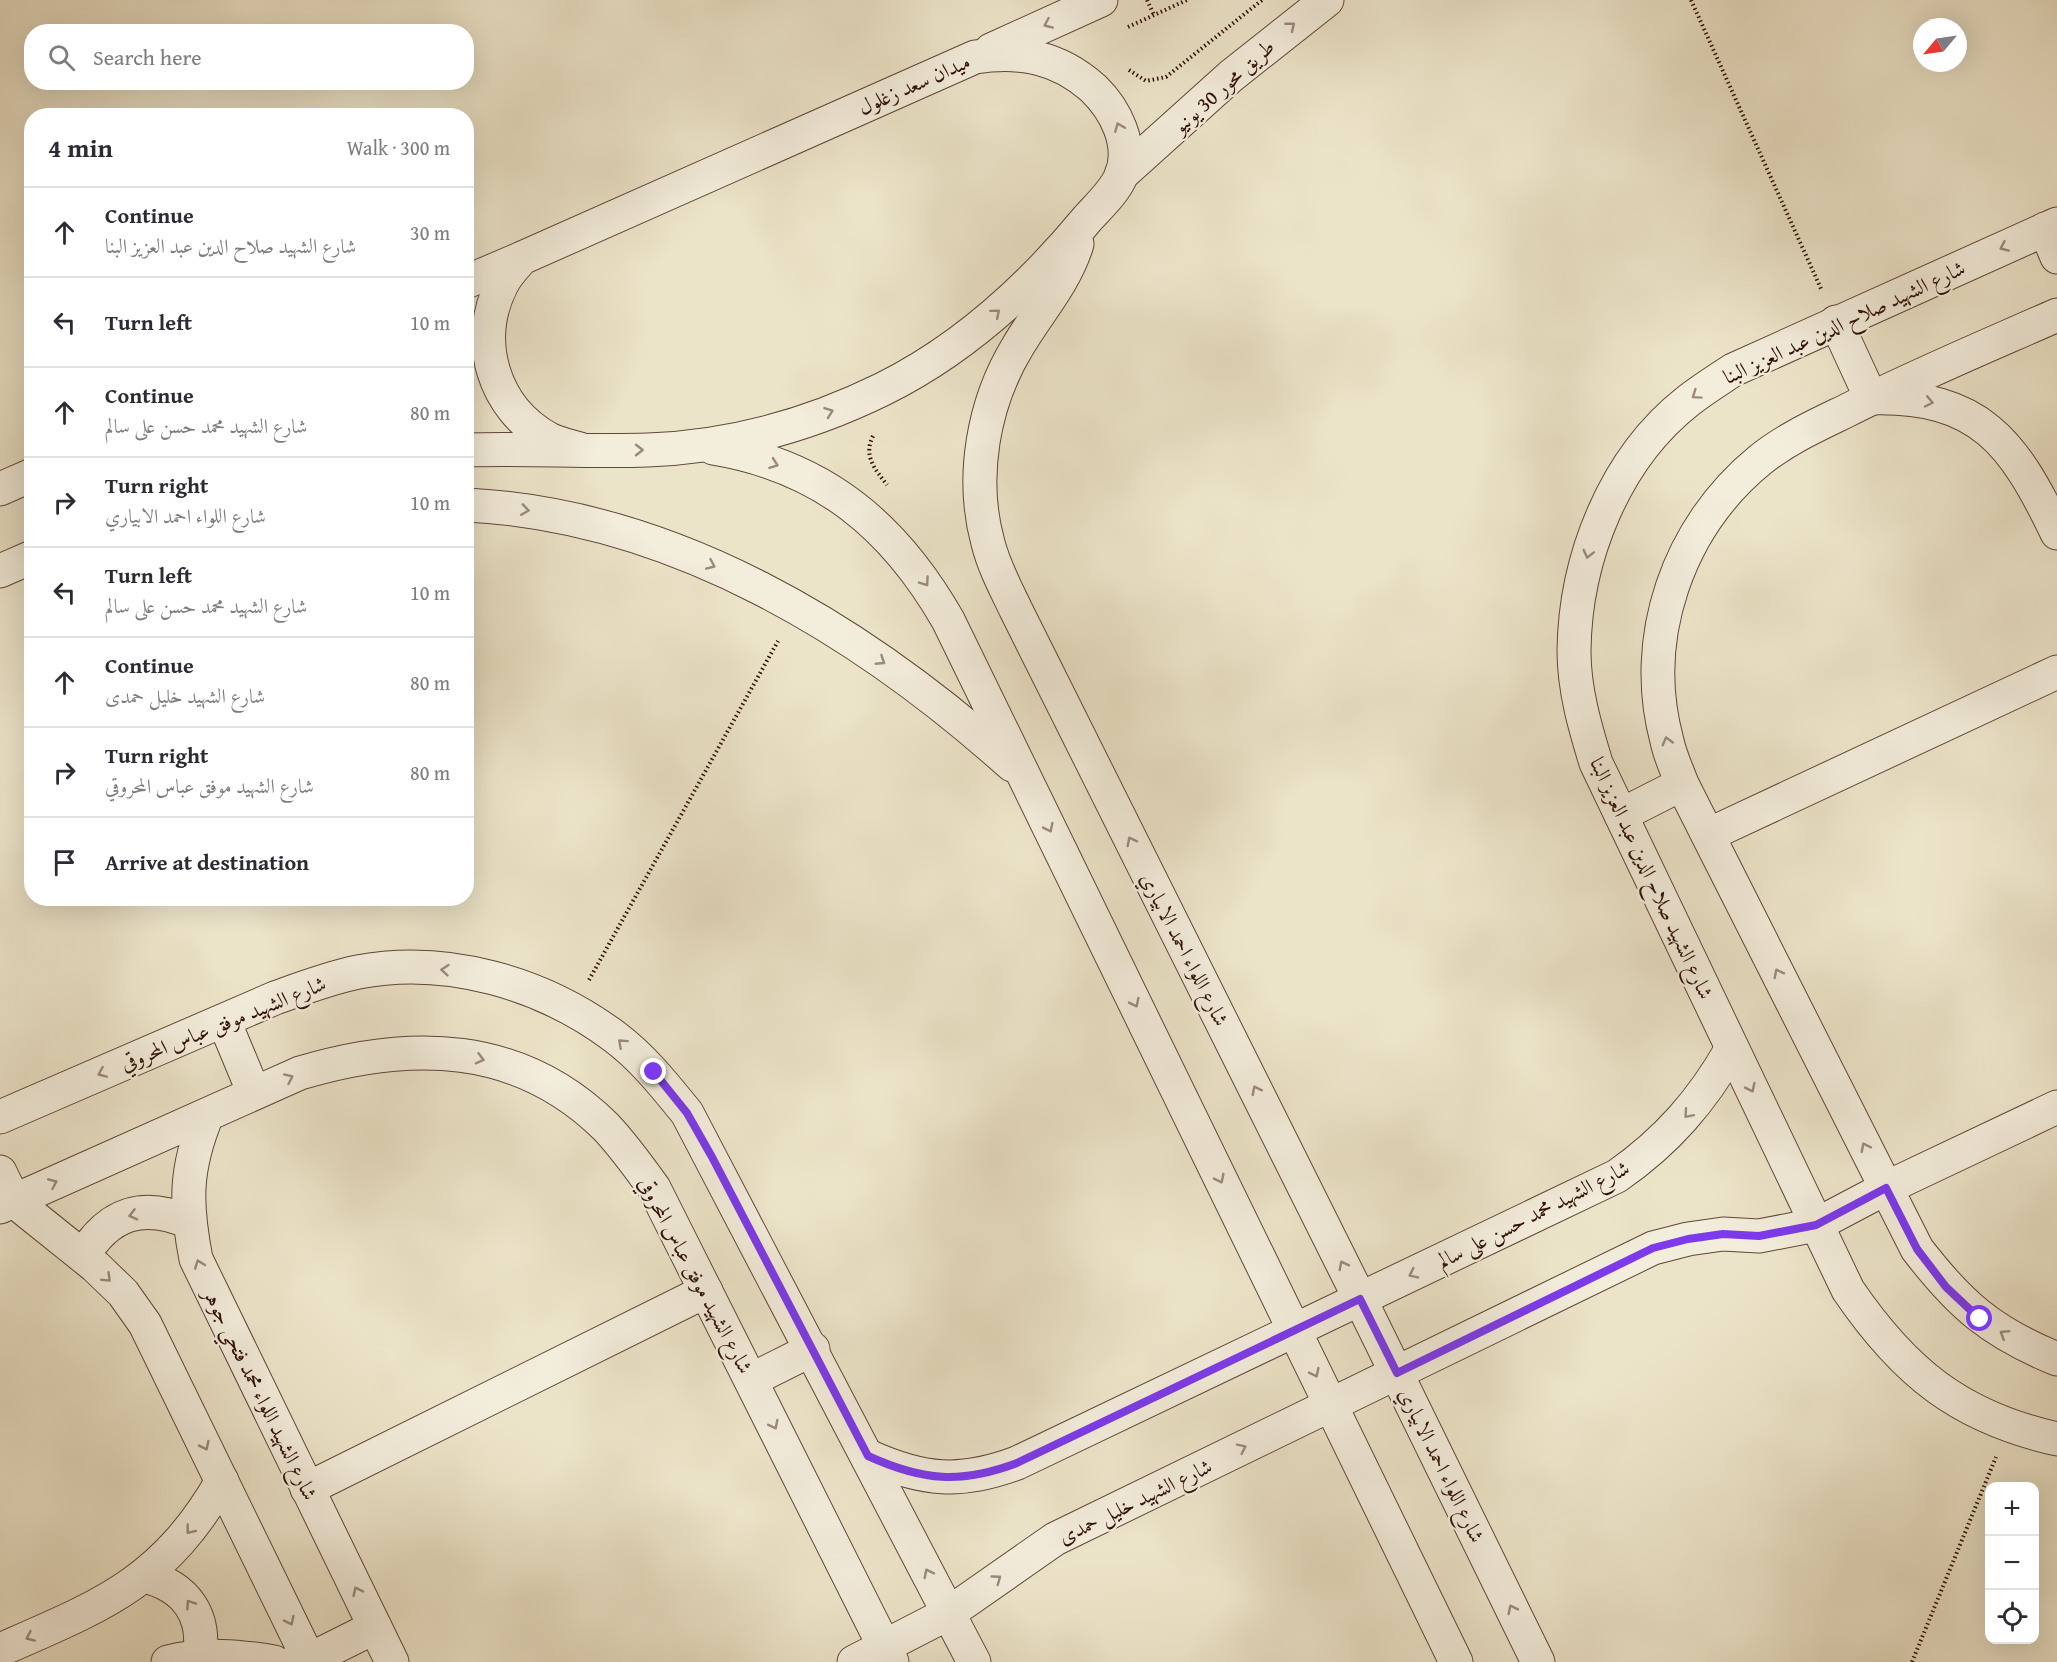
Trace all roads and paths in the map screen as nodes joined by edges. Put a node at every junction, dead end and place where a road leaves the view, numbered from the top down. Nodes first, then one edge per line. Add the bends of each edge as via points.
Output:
1 (1101, 0) edge
2 (1147, 0) edge
3 (1186, 0) edge
4 (1262, 0) edge
5 (1327, 0) edge
6 (1691, 0) edge
7 (1154, 15) junction
8 (1117, 31) dead end
9 (975, 57) junction
10 (1127, 69) dead end
11 (1121, 175) junction
12 (1083, 225) junction
13 (2053, 237) edge
14 (522, 258) junction
15 (474, 279) edge
16 (2057, 315) edge
17 (1836, 322) junction
18 (1871, 398) junction
19 (877, 432) dead end
20 (697, 446) junction
21 (580, 449) junction
22 (474, 450) edge
23 (24, 478) edge
24 (0, 489) edge
25 (474, 505) edge
26 (870, 520) junction
27 (2057, 533) edge
28 (24, 560) edge
29 (0, 571) edge
30 (796, 609) junction
31 (2057, 672) edge
32 (1023, 776) junction
33 (1682, 784) junction
34 (1620, 815) junction
35 (1708, 835) junction
36 (573, 1009) junction
37 (224, 1021) junction
38 (1732, 1048) junction
39 (254, 1093) junction
40 (2057, 1107) edge
41 (207, 1115) junction
42 (0, 1117) edge
43 (1886, 1188) junction
44 (5, 1193) edge
45 (189, 1222) junction
46 (1816, 1225) junction
47 (82, 1256) junction
48 (706, 1291) junction
49 (1360, 1299) junction
50 (1294, 1331) junction
51 (813, 1349) junction
52 (2057, 1359) edge
53 (1397, 1373) junction
54 (751, 1380) junction
55 (1330, 1405) junction
56 (2009, 1425) junction
57 (2057, 1439) edge
58 (868, 1456) junction
59 (222, 1481) junction
60 (307, 1489) junction
61 (144, 1576) junction
62 (949, 1613) junction
63 (375, 1627) junction
64 (0, 1650) edge
65 (889, 1655) edge
66 (184, 1660) edge
67 (1454, 1660) edge
68 (1538, 1660) edge
69 (305, 1661) edge
70 (274, 1662) edge
71 (392, 1662) edge
72 (854, 1662) edge
73 (974, 1662) edge
74 (1912, 1662) edge

1 -> 9 street
2 - 7 path
3 - 7 path
4 - 10 path via 1166,77 1146,81
11 -> 5 street, طريق محور 30 يونيو via 1231,76
6 - 17 path
7 - 8 path
11 -> 9 street, ميدان سعد زغلول via 1126,144 1116,119 1101,96 1080,77 1030,54 1002,52
9 - 14 street, ميدان سعد زغلول
11 - 12 street, ميدان سعد زغلول
20 -> 12 street, ميدان سعد زغلول via 793,425 883,389 925,366 1003,308
49 -> 12 street, شارع اللواء احمد الابياري via 1012,602 988,543 981,507 981,450 992,399 1006,366 1066,271
13 -> 17 street, شارع الشهيد صلاح الدين عبد العزيز البنا
14 - 15 street
14 - 21 street, ميدان سعد زغلول via 503,282 491,310 487,341 492,371 505,400 525,423 551,440
16 - 18 street
17 - 18 street
17 -> 34 street, شارع الشهيد صلاح الدين عبد العزيز البنا via 1733,370 1686,402 1647,442 1615,489 1592,540 1578,596 1574,652 1580,709 1596,764
18 -> 27 street via 1905,397 1939,404 1970,417 1998,437 2020,462
33 -> 18 street via 1666,741 1658,663 1665,608 1679,565 1700,525 1761,459 1799,434
19 - 26 path via 868,450 870,462 894,494 894,500
21 -> 20 street, ميدان سعد زغلول
20 -> 26 street via 736,452 783,467 846,500
21 - 22 street
23 - 24 street
25 -> 30 street via 563,515 620,530 717,568
26 -> 32 street via 905,554 928,586
28 - 29 street
30 -> 32 street via 892,668
30 - 36 path
31 - 35 street
32 -> 50 street
33 - 34 street
33 - 35 street
34 - 38 street, شارع الشهيد صلاح الدين عبد العزيز البنا
43 -> 35 street
36 -> 37 street, شارع الشهيد موفق عباس المحروقي via 533,990 491,977 448,969 404,968 360,972 317,982
51 -> 36 street, شارع الشهيد موفق عباس المحروقي via 687,1113 654,1072 616,1037
37 - 39 street
37 -> 42 street, شارع الشهيد موفق عباس المحروقي
38 -> 46 street, شارع الشهيد صلاح الدين عبد العزيز البنا
38 -> 49 street, شارع الشهيد محمد حسن على سالم via 1715,1078 1672,1133 1617,1176
39 - 41 street, شارع الشهيد موفق عباس المحروقي
39 -> 48 street, شارع الشهيد موفق عباس المحروقي via 341,1060 395,1053 471,1056 508,1066 544,1082 606,1127 654,1188
40 - 43 street
44 -> 41 street, شارع الشهيد موفق عباس المحروقي
41 - 45 street, شارع الشهيد اللواء محمد فتحي جوهر via 193,1149 188,1185
43 - 46 street
52 -> 43 street via 2020,1344 1980,1319 1946,1287 1917,1249
44 - 47 street
45 -> 47 street via 170,1214 128,1215 109,1224
60 -> 45 street, شارع الشهيد اللواء محمد فتحي جوهر via 211,1293 196,1259
46 - 53 street via 1759,1236 1723,1234 1653,1248
46 - 56 street, شارع الشهيد صلاح الدين عبد العزيز البنا via 1848,1290 1901,1359 1933,1387
47 -> 59 street via 123,1293 145,1324
48 - 54 street, شارع الشهيد موفق عباس المحروقي
48 - 60 street
49 - 50 street, شارع الشهيد محمد حسن على سالم
49 - 53 street, شارع اللواء احمد الابياري
50 -> 55 street
50 - 58 street via 988,1474 926,1477
51 - 54 street
51 - 58 street, شارع الشهيد موفق عباس المحروقي
53 - 55 street
68 -> 53 street, شارع اللواء احمد الابياري
54 -> 65 street, شارع الشهيد موفق عباس المحروقي
62 -> 55 street, شارع الشهيد خليل حمدى via 1055,1539
55 - 67 street
56 - 57 street, شارع الشهيد صلاح الدين عبد العزيز البنا
56 - 74 path
62 -> 58 street, شارع الشهيد موفق عباس المحروقي
59 -> 61 street via 184,1538
59 -> 69 street
63 -> 60 street, شارع الشهيد اللواء محمد فتحي جوهر
61 -> 64 street via 107,1602
66 -> 61 street via 202,1642 201,1626 186,1597 167,1583
62 - 65 street, شارع الشهيد خليل حمدى
62 - 73 street, شارع الشهيد موفق عباس المحروقي
63 - 69 street
63 - 71 street, شارع الشهيد اللواء محمد فتحي جوهر
65 - 72 street, شارع الشهيد خليل حمدى
66 - 70 street via 247,1657

